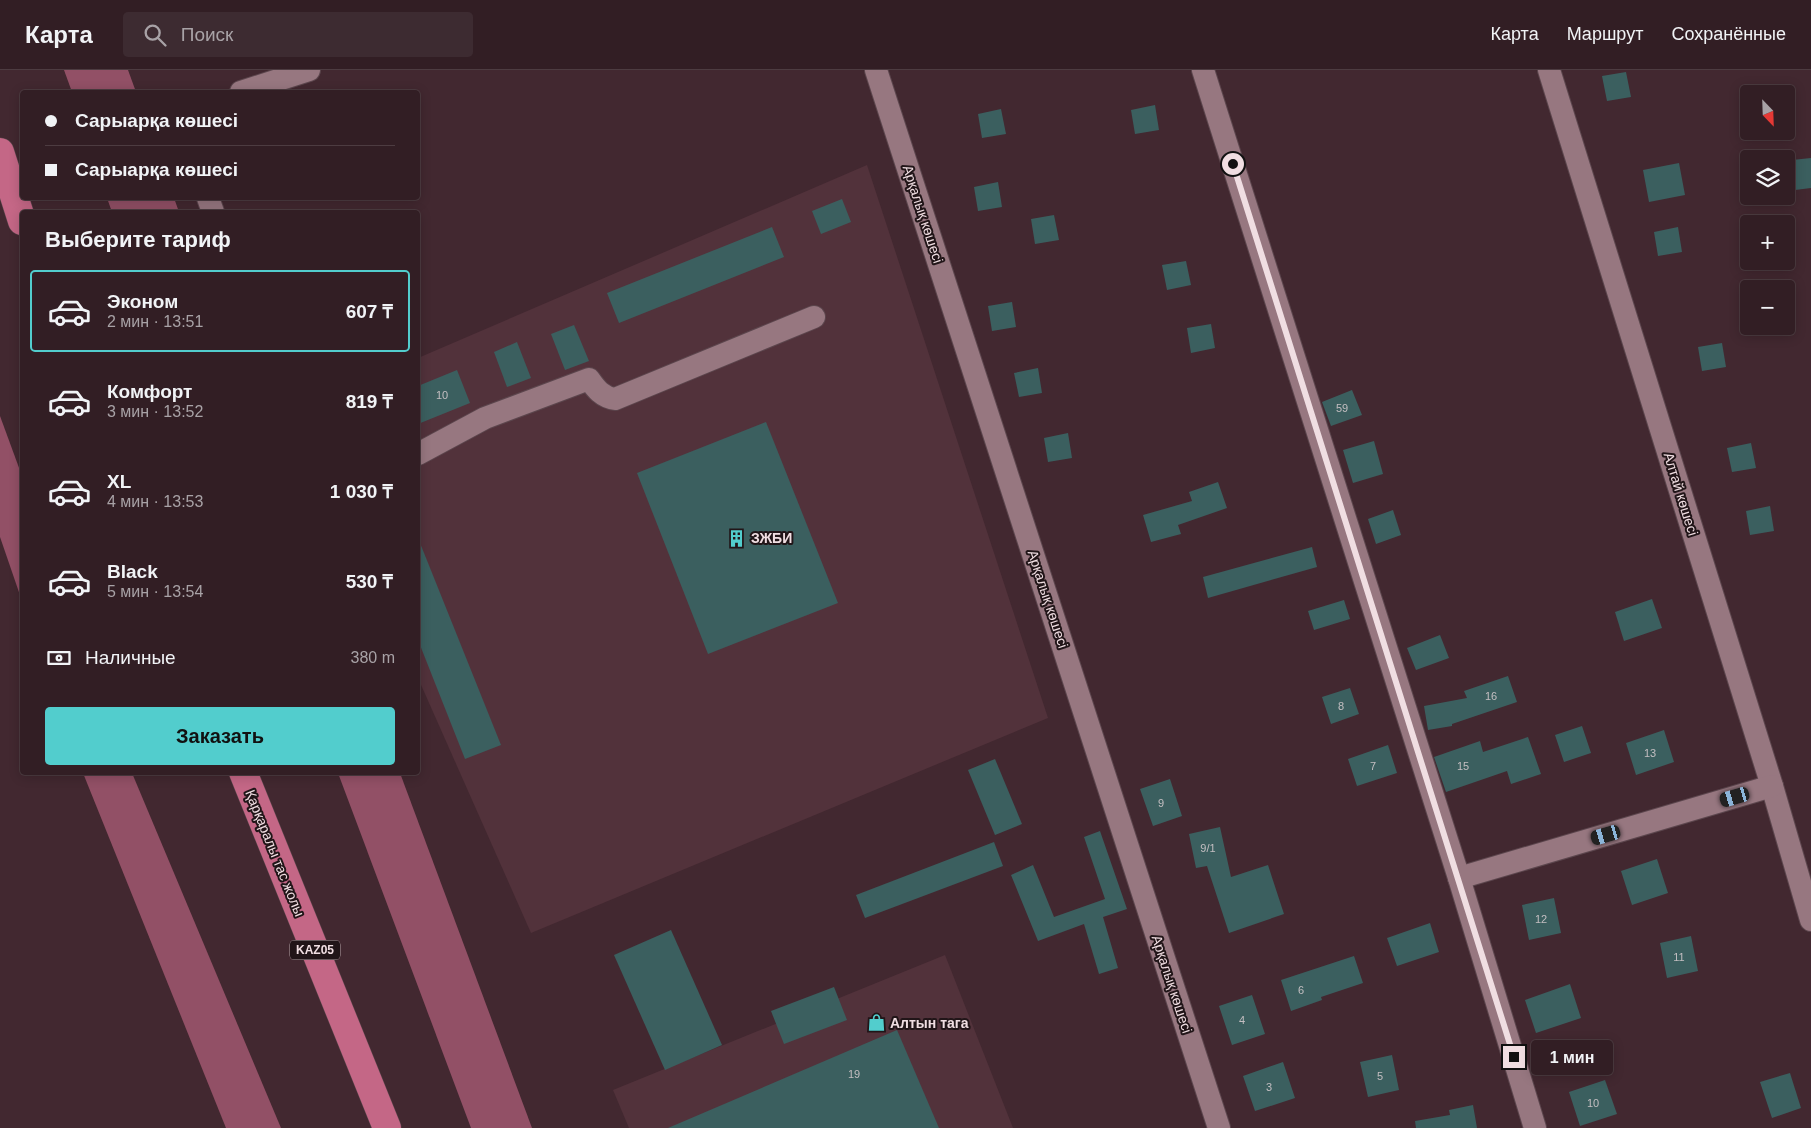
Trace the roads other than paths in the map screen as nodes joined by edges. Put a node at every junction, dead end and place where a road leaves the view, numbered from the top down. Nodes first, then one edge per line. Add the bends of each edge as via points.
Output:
1 (309, 70) edge
2 (876, 70) edge
3 (1203, 70) edge
4 (1548, 70) edge
5 (247, 90) edge
6 (0, 152) edge
7 (20, 214) edge
8 (814, 317) dead end
9 (420, 453) edge
10 (244, 775) edge
11 (1772, 786) junction
12 (1458, 878) junction
13 (1811, 920) edge
14 (387, 1128) edge
15 (1219, 1128) edge
16 (1536, 1128) edge

1 - 5 street
2 - 15 street, Арқалық көшесі
3 - 12 street
4 - 11 street, Алтай көшесі
6 - 7 highway
8 - 9 street via 614,399 598,391 589,379 485,418
10 - 14 highway, Қарқаралы тас жолы / KАZ05
11 - 12 street
11 - 13 street, Алтай көшесі
12 - 16 street

